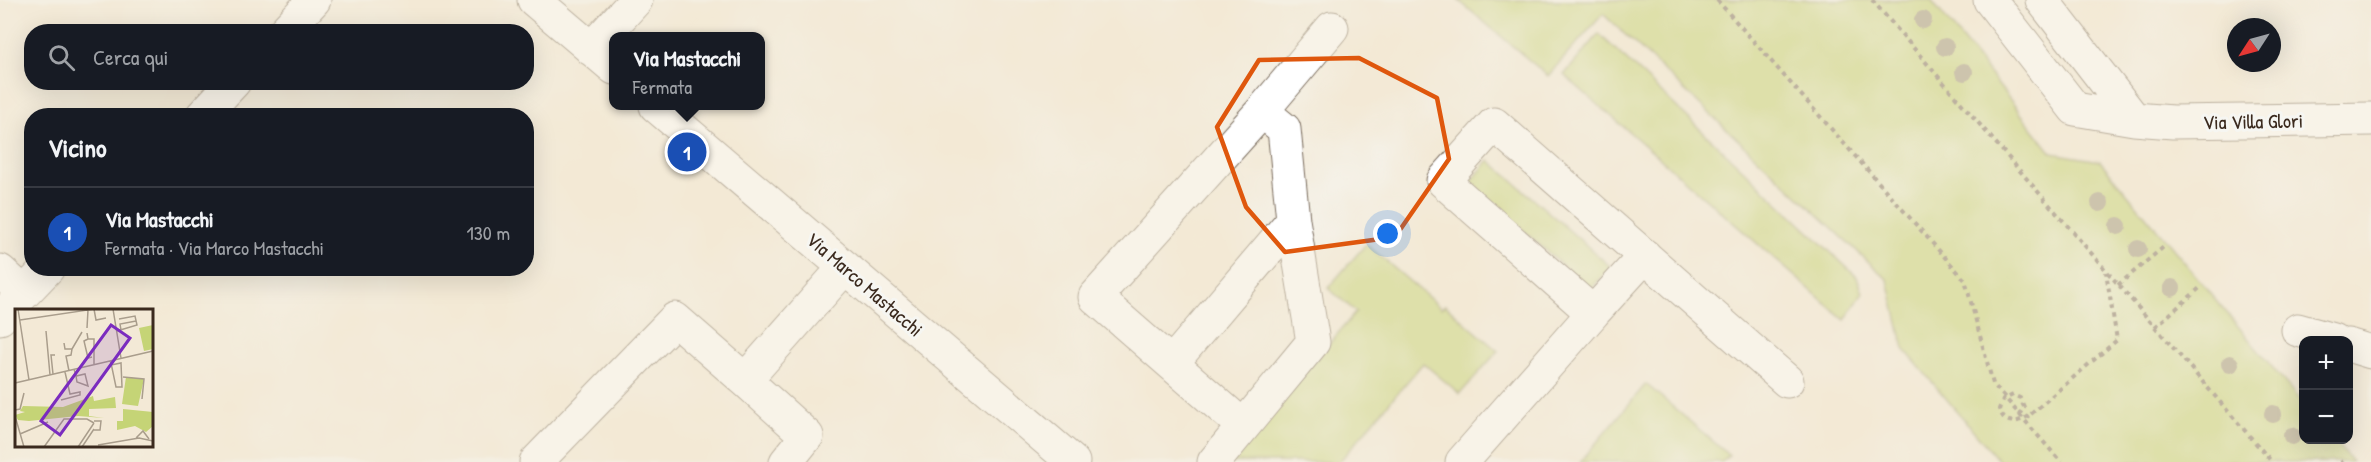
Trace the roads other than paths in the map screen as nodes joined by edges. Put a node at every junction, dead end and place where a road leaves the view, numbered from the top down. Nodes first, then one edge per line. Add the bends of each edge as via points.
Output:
1 (314, 0) edge
2 (534, 0) edge
3 (636, 0) edge
4 (1990, 0) edge
5 (2042, 0) edge
6 (292, 24) edge
7 (1332, 28) dead end
8 (618, 32) edge
9 (602, 59) edge
10 (226, 90) edge
11 (210, 108) edge
12 (672, 110) edge
13 (1262, 111) junction
14 (2134, 119) junction
15 (2358, 119) edge
16 (1293, 220) junction
17 (1645, 256) junction
18 (844, 267) junction
19 (0, 271) edge
20 (40, 276) edge
21 (24, 293) junction
22 (1593, 313) junction
23 (0, 318) edge
24 (2298, 330) dead end
25 (2319, 336) edge
26 (2353, 346) edge
27 (2371, 352) edge
28 (1172, 363) junction
29 (745, 380) junction
30 (1787, 381) dead end
31 (1243, 426) junction
32 (536, 462) edge
33 (786, 462) edge
34 (1073, 462) edge
35 (1214, 462) edge
36 (1462, 462) edge

1 - 6 street
2 - 9 street
3 - 8 street
4 - 14 street, Via Villa Glori via 2075,109
5 - 14 street
7 - 13 street
10 - 11 street
12 - 18 street, Via Marco Mastacchi
13 - 16 street via 1284,129
13 - 28 street via 1095,297
14 - 15 street, Via Villa Glori
16 - 28 street
16 - 31 street via 1313,342
17 - 22 street
17 - 22 street via 1494,124 1443,181
17 - 30 street
18 - 29 street
18 - 34 street, Via Marco Mastacchi
19 - 21 street
20 - 21 street
21 - 23 street
22 - 36 street
24 - 25 street
26 - 27 street
28 - 31 street
29 - 32 street via 675,319
29 - 33 street via 807,436
31 - 35 street

